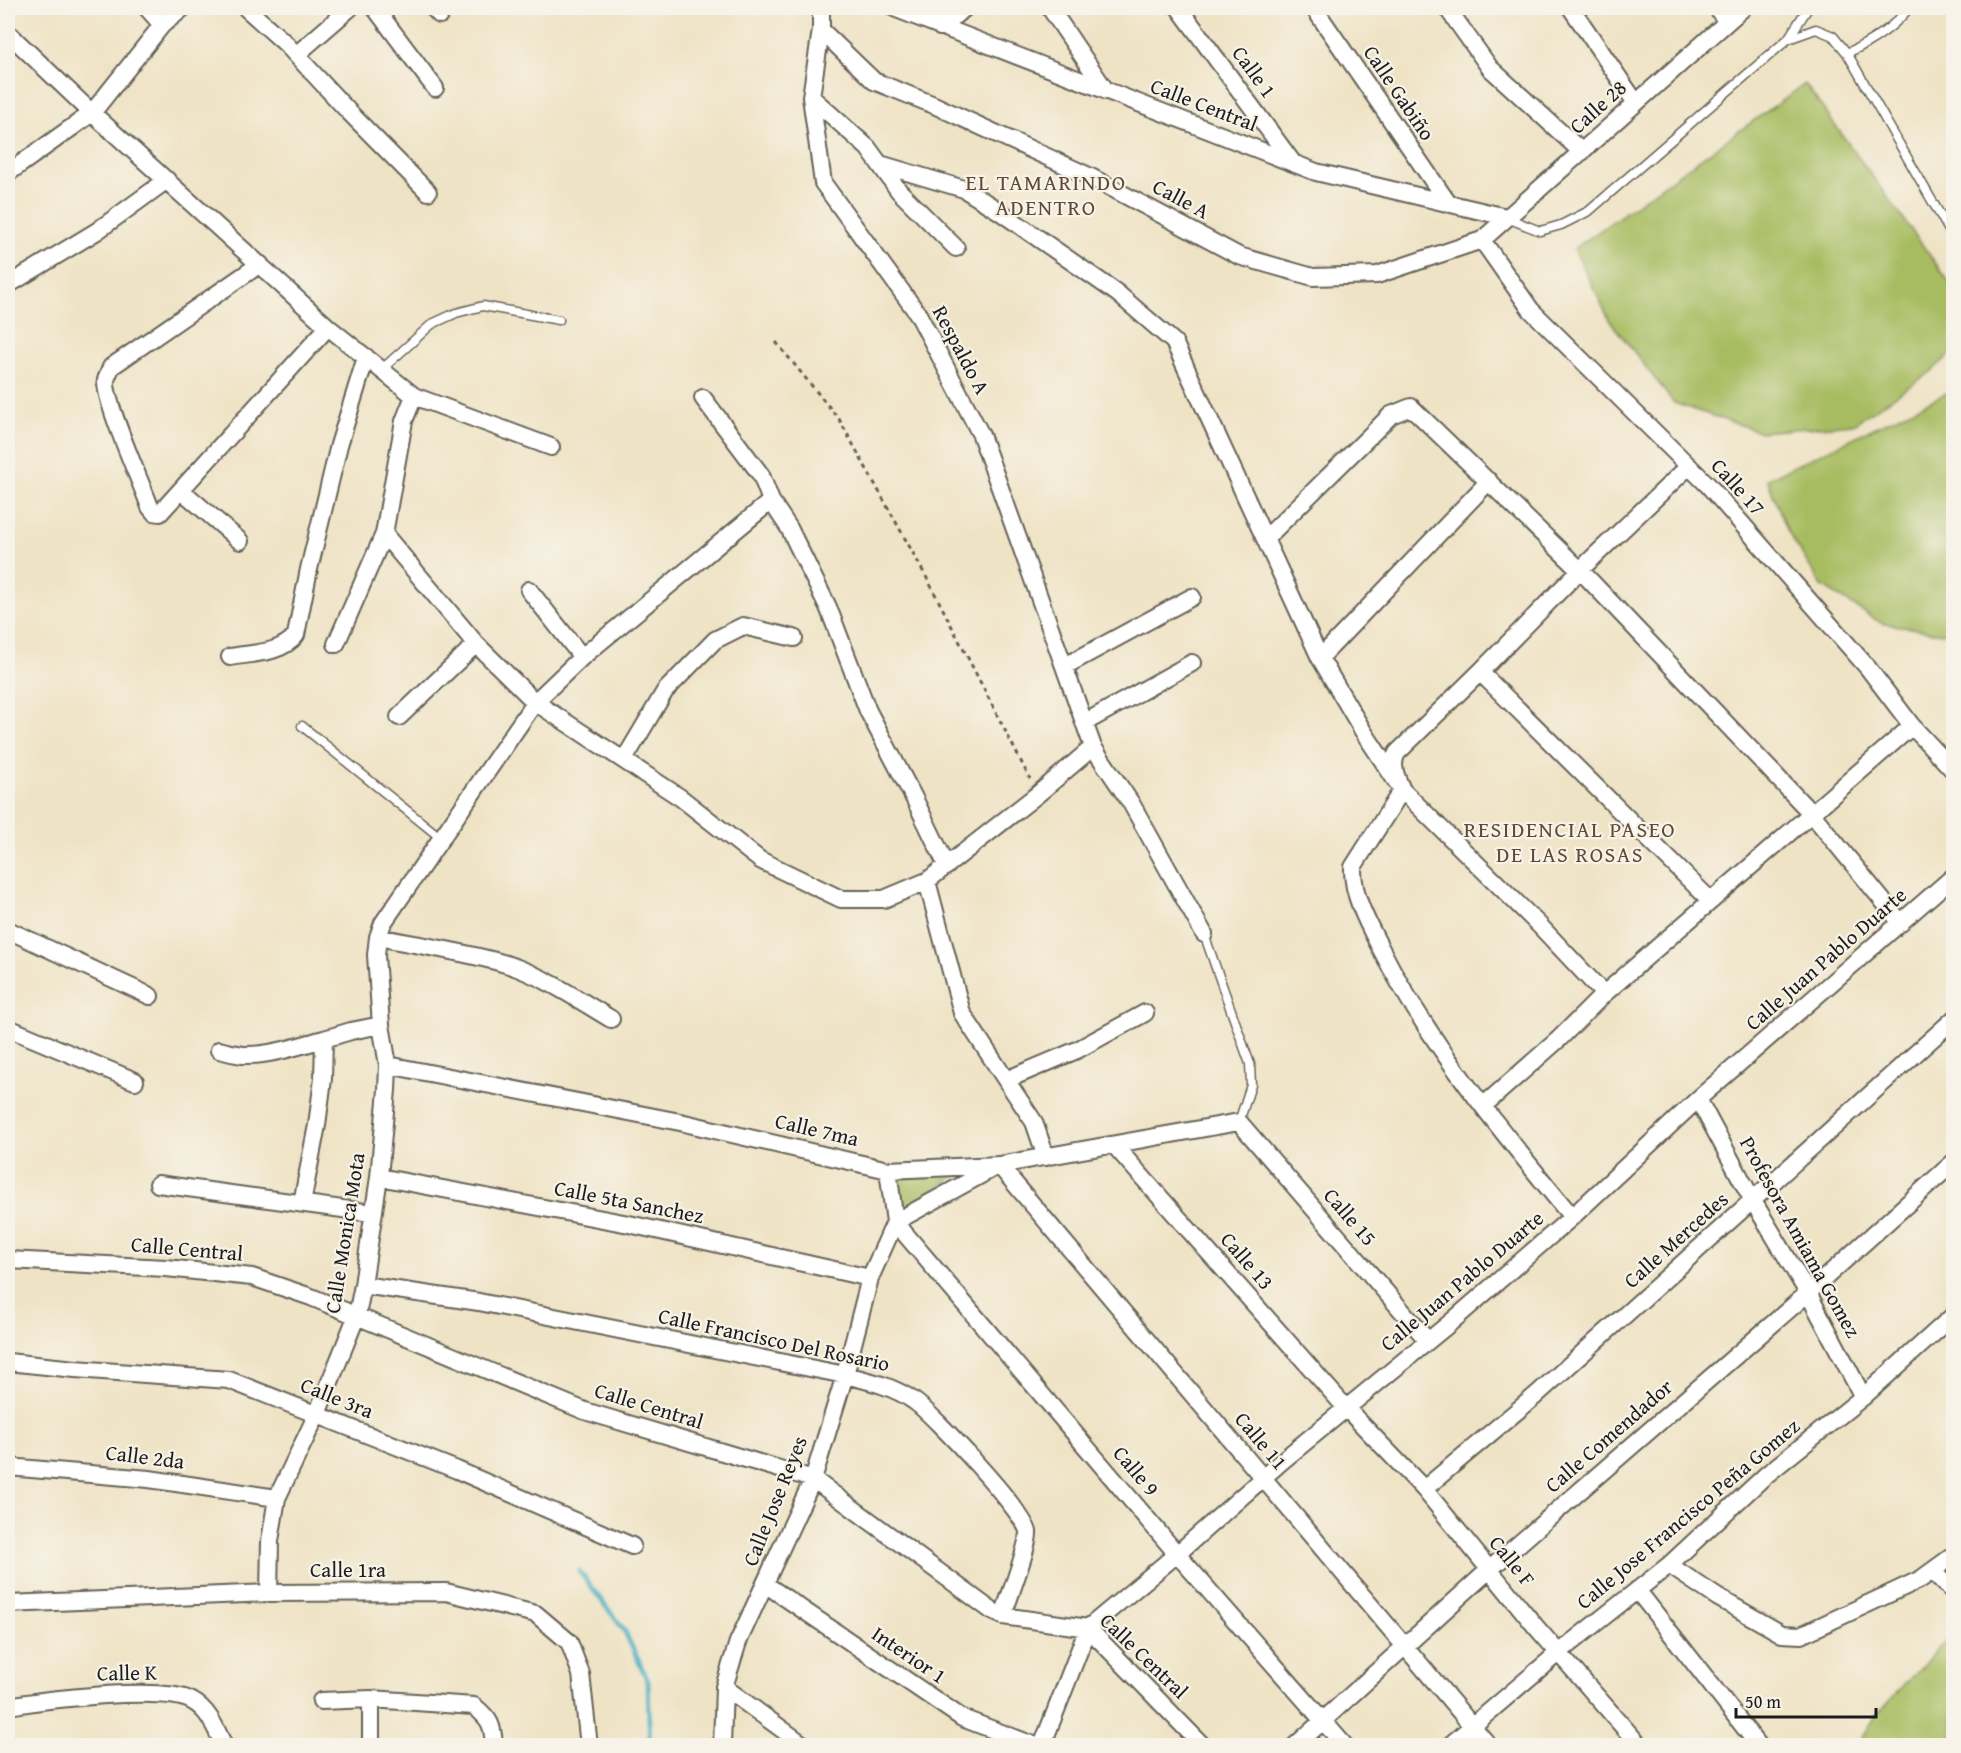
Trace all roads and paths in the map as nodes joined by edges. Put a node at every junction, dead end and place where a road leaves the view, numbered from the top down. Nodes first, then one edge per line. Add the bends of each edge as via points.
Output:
1 (147, 8) edge
2 (183, 8) edge
3 (246, 8) edge
4 (350, 8) edge
5 (375, 8) edge
6 (821, 8) edge
7 (894, 8) edge
8 (965, 8) edge
9 (1050, 8) edge
10 (1179, 8) edge
11 (1314, 8) edge
12 (1447, 8) edge
13 (1570, 8) edge
14 (1716, 8) edge
15 (1743, 8) edge
16 (1808, 8) edge
17 (1909, 8) edge
18 (1727, 22) junction
19 (162, 25) junction
20 (940, 27) junction
21 (821, 30) junction
22 (8, 33) edge
23 (1788, 39) junction
24 (1847, 53) junction
25 (296, 54) junction
26 (435, 88) dead end
27 (1106, 91) junction
28 (811, 97) junction
29 (1635, 103) junction
30 (92, 113) junction
31 (1582, 152) junction
32 (880, 164) junction
33 (1293, 164) junction
34 (8, 173) edge
35 (167, 180) junction
36 (428, 192) dead end
37 (1448, 203) junction
38 (1506, 217) junction
39 (1953, 239) edge
40 (1482, 240) junction
41 (956, 248) dead end
42 (260, 264) junction
43 (8, 285) edge
44 (559, 320) dead end
45 (328, 327) junction
46 (776, 342) dead end
47 (366, 357) junction
48 (381, 370) junction
49 (414, 396) junction
50 (703, 398) dead end
51 (551, 447) dead end
52 (1689, 466) junction
53 (1489, 481) junction
54 (181, 490) junction
55 (771, 501) junction
56 (384, 534) junction
57 (1265, 539) junction
58 (240, 541) dead end
59 (1580, 570) junction
60 (529, 590) dead end
61 (1192, 597) dead end
62 (794, 638) dead end
63 (336, 644) dead end
64 (476, 644) junction
65 (230, 657) dead end
66 (582, 657) junction
67 (1320, 658) junction
68 (1192, 663) dead end
69 (1065, 666) junction
70 (1480, 672) junction
71 (535, 702) junction
72 (399, 717) dead end
73 (1084, 723) junction
74 (302, 726) dead end
75 (1912, 726) junction
76 (1093, 747) junction
77 (624, 760) junction
78 (1953, 771) edge
79 (1402, 790) junction
80 (1038, 794) junction
81 (1812, 814) junction
82 (441, 838) junction
83 (947, 866) junction
84 (1953, 876) edge
85 (927, 881) junction
86 (1711, 901) junction
87 (1901, 923) junction
88 (8, 930) edge
89 (1204, 934) joint
90 (378, 938) junction
91 (1604, 994) junction
92 (150, 996) dead end
93 (1145, 1013) dead end
94 (611, 1019) dead end
95 (1953, 1019) edge
96 (381, 1025) junction
97 (8, 1028) edge
98 (324, 1039) junction
99 (219, 1050) dead end
100 (388, 1065) junction
101 (1006, 1080) junction
102 (135, 1082) dead end
103 (1698, 1099) junction
104 (1483, 1106) junction
105 (1239, 1122) junction
106 (1114, 1144) junction
107 (1046, 1157) junction
108 (1953, 1162) edge
109 (999, 1165) junction
110 (888, 1170) junction
111 (379, 1177) junction
112 (158, 1184) dead end
113 (1753, 1201) junction
114 (302, 1203) junction
115 (372, 1213) junction
116 (1572, 1216) junction
117 (895, 1222) junction
118 (8, 1260) edge
119 (870, 1278) junction
120 (363, 1285) junction
121 (1808, 1293) junction
122 (357, 1315) junction
123 (1953, 1315) edge
124 (1428, 1341) junction
125 (8, 1362) edge
126 (845, 1375) junction
127 (1863, 1397) junction
128 (1346, 1408) junction
129 (317, 1414) junction
130 (8, 1467) edge
131 (1262, 1478) junction
132 (813, 1479) junction
133 (1424, 1489) junction
134 (277, 1498) junction
135 (632, 1546) dead end
136 (1177, 1554) junction
137 (1953, 1555) edge
138 (1669, 1565) junction
139 (1490, 1569) junction
140 (1932, 1571) junction
141 (765, 1584) junction
142 (1636, 1590) junction
143 (1953, 1592) edge
144 (269, 1593) junction
145 (8, 1604) edge
146 (1003, 1616) junction
147 (1088, 1628) junction
148 (1407, 1646) junction
149 (1558, 1653) junction
150 (724, 1687) junction
151 (371, 1699) junction
152 (321, 1701) dead end
153 (8, 1706) edge
154 (1324, 1721) junction
155 (1473, 1726) junction
156 (224, 1746) edge
157 (371, 1746) edge
158 (494, 1746) edge
159 (589, 1746) edge
160 (722, 1746) edge
161 (805, 1746) edge
162 (1036, 1746) edge
163 (1042, 1746) edge
164 (1203, 1746) edge
165 (1295, 1746) edge
166 (1345, 1746) edge
167 (1449, 1746) edge
168 (1489, 1746) edge
169 (1640, 1746) edge
170 (1759, 1746) edge

1 - 19 street
2 - 19 street
3 - 25 street
4 - 25 street
5 - 26 street
6 - 21 street, Respaldo A
7 - 20 street, Calle Central
8 - 20 street
9 - 27 street
10 - 33 street, Calle 1
11 - 37 street, Calle Gabiño
12 - 31 street via 1490,68
13 - 29 street
14 - 18 street
15 - 18 street, Calle 28
16 - 23 lane
17 - 24 lane via 1897,23
18 - 29 street, Calle 28
19 - 30 street
20 - 27 street, Calle Central
21 - 28 street, Respaldo A
21 - 40 street, Calle A via 874,81 1091,177 1239,256 1313,277 1377,275
22 - 30 street
23 - 24 lane via 1816,29 1833,36
23 - 38 lane via 1589,211 1540,231
24 - 39 lane
25 - 36 street
27 - 33 street, Calle Central
28 - 32 street via 868,148
28 - 69 street, Respaldo A via 823,183 918,314 981,435
29 - 31 street, Calle 28
30 - 34 street
30 - 35 street
31 - 38 street, Calle 28
32 - 41 street via 899,191
32 - 57 street via 964,189 1116,293 1174,342
33 - 37 street, Calle Central
35 - 42 street
35 - 43 street via 97,231
37 - 38 street, Calle Central
38 - 40 street, Calle 28
40 - 52 street, Calle 17 via 1531,310
42 - 45 street
42 - 54 street via 111,367 106,379 150,507 160,513
44 - 48 lane via 483,306 456,313 432,324
45 - 47 street
45 - 54 street
46 - 80 path via 839,419 929,582
47 - 48 street
47 - 65 street via 339,445 296,634 279,649
48 - 49 street
49 - 51 street
49 - 56 street via 404,421
50 - 55 street via 761,475
52 - 59 street
52 - 75 street, Calle 17 via 1860,659
53 - 57 street via 1411,407 1391,415
53 - 59 street
53 - 67 street
54 - 58 street
55 - 66 street
55 - 83 street via 789,528 828,607 868,711
56 - 63 street
56 - 64 street
57 - 67 street
59 - 70 street
59 - 81 street
60 - 66 street
61 - 69 street
62 - 77 street via 743,626 715,640 665,692
64 - 71 street
64 - 72 street
66 - 71 street
67 - 79 street
68 - 73 street
69 - 73 street, Respaldo A
70 - 79 street via 1397,753 1394,768
70 - 86 street
71 - 77 street
71 - 82 street
73 - 76 street, Respaldo A
74 - 82 lane
75 - 78 street, Calle 17
75 - 81 street
76 - 80 street
76 - 89 street, Respaldo A via 1131,803
77 - 85 street via 681,798 760,860 841,899 884,899
79 - 91 street
79 - 104 street via 1353,867 1352,882 1369,926 1415,1010
80 - 83 street
81 - 86 street
81 - 87 street
82 - 90 street via 383,923
83 - 85 street
84 - 87 street, Calle Juan Pablo Duarte
85 - 101 street via 962,1013
86 - 91 street
87 - 103 street, Calle Juan Pablo Duarte
88 - 92 street
89 - 105 lane via 1250,1064 1251,1085
90 - 94 street via 511,966
90 - 96 street, Calle Monica Mota
91 - 104 street
93 - 101 street via 1077,1050
95 - 113 street, Calle Mercedes
96 - 98 street
96 - 100 street, Calle Monica Mota
97 - 102 street
98 - 99 street via 285,1050 243,1055
98 - 114 street via 317,1125
100 - 110 street, Calle 7ma via 680,1122
100 - 111 street, Calle Monica Mota
101 - 107 street via 1031,1116
103 - 113 street, Profesora Amiama Gomez
103 - 116 street, Calle Juan Pablo Duarte
104 - 116 street
105 - 106 street, Calle 7ma
105 - 124 street, Calle 15
106 - 107 street, Calle 7ma
106 - 128 street, Calle 13
107 - 109 street, Calle 7ma
108 - 121 street, Calle Comendador
109 - 110 street, Calle 7ma
109 - 117 street
109 - 131 street, Calle 11
110 - 117 street
111 - 115 street, Calle Monica Mota
111 - 119 street, Calle 5ta Sanchez via 629,1224
112 - 114 street
113 - 121 street, Profesora Amiama Gomez
113 - 133 street, Calle Mercedes via 1535,1396
114 - 115 street
115 - 120 street, Calle Monica Mota
116 - 124 street, Calle Juan Pablo Duarte
117 - 119 street, Calle Jose Reyes
117 - 136 street, Calle 9
118 - 122 street, Calle Central via 166,1268 252,1277
119 - 126 street, Calle Jose Reyes
120 - 122 street, Calle Monica Mota
120 - 126 street, Calle Francisco Del Rosario via 479,1302
121 - 127 street, Profesora Amiama Gomez
121 - 139 street, Calle Comendador
122 - 129 street, Calle Monica Mota
122 - 132 street, Calle Central via 585,1411
123 - 127 street, Calle Jose Francisco Peña Gomez
124 - 128 street, Calle Juan Pablo Duarte
125 - 129 street, Calle 3ra via 229,1380
126 - 132 street, Calle Jose Reyes
126 - 146 street, Calle Francisco Del Rosario via 889,1387 914,1401 983,1471 1027,1526 1028,1540
127 - 138 street, Calle Jose Francisco Peña Gomez via 1766,1475
128 - 131 street, Calle Juan Pablo Duarte
128 - 133 street, Calle F
129 - 134 street, Calle Monica Mota
129 - 135 street, Calle 3ra
130 - 134 street, Calle 2da via 149,1479
131 - 136 street, Calle Juan Pablo Duarte
131 - 148 street, Calle 11
132 - 141 street, Calle Jose Reyes
132 - 146 street, Calle Central
133 - 139 street, Calle F
134 - 144 street, Calle Monica Mota via 270,1541
136 - 147 street, Calle Juan Pablo Duarte
136 - 154 street, Calle 9
137 - 140 street
138 - 140 street via 1717,1597 1782,1634 1791,1635 1802,1635
138 - 142 street, Calle Jose Francisco Peña Gomez
139 - 148 street, Calle Comendador
139 - 149 street, Calle F
140 - 143 street
141 - 150 street, Calle Jose Reyes via 738,1642
141 - 162 street, Interior 1 via 962,1718
142 - 149 street, Calle Jose Francisco Peña Gomez
142 - 170 street
144 - 145 street, Calle 1ra
144 - 159 street, Calle 1ra via 447,1592 536,1614 569,1642 581,1674
146 - 147 street, Calle Central
147 - 163 street, Calle Juan Pablo Duarte
147 - 164 street, Calle Central
148 - 154 street, Calle Comendador
148 - 155 street, Calle 11
149 - 155 street, Calle Jose Francisco Peña Gomez
149 - 169 street, Calle F
150 - 160 street, Calle Jose Reyes
150 - 161 street
151 - 152 street
151 - 157 street
151 - 158 street via 474,1706 486,1716 493,1730
153 - 156 street, Calle K via 50,1698 163,1694 191,1700 207,1713
154 - 165 street, Calle Comendador
154 - 166 street, Calle 9
155 - 167 street, Calle Jose Francisco Peña Gomez
155 - 168 street, Calle 11

